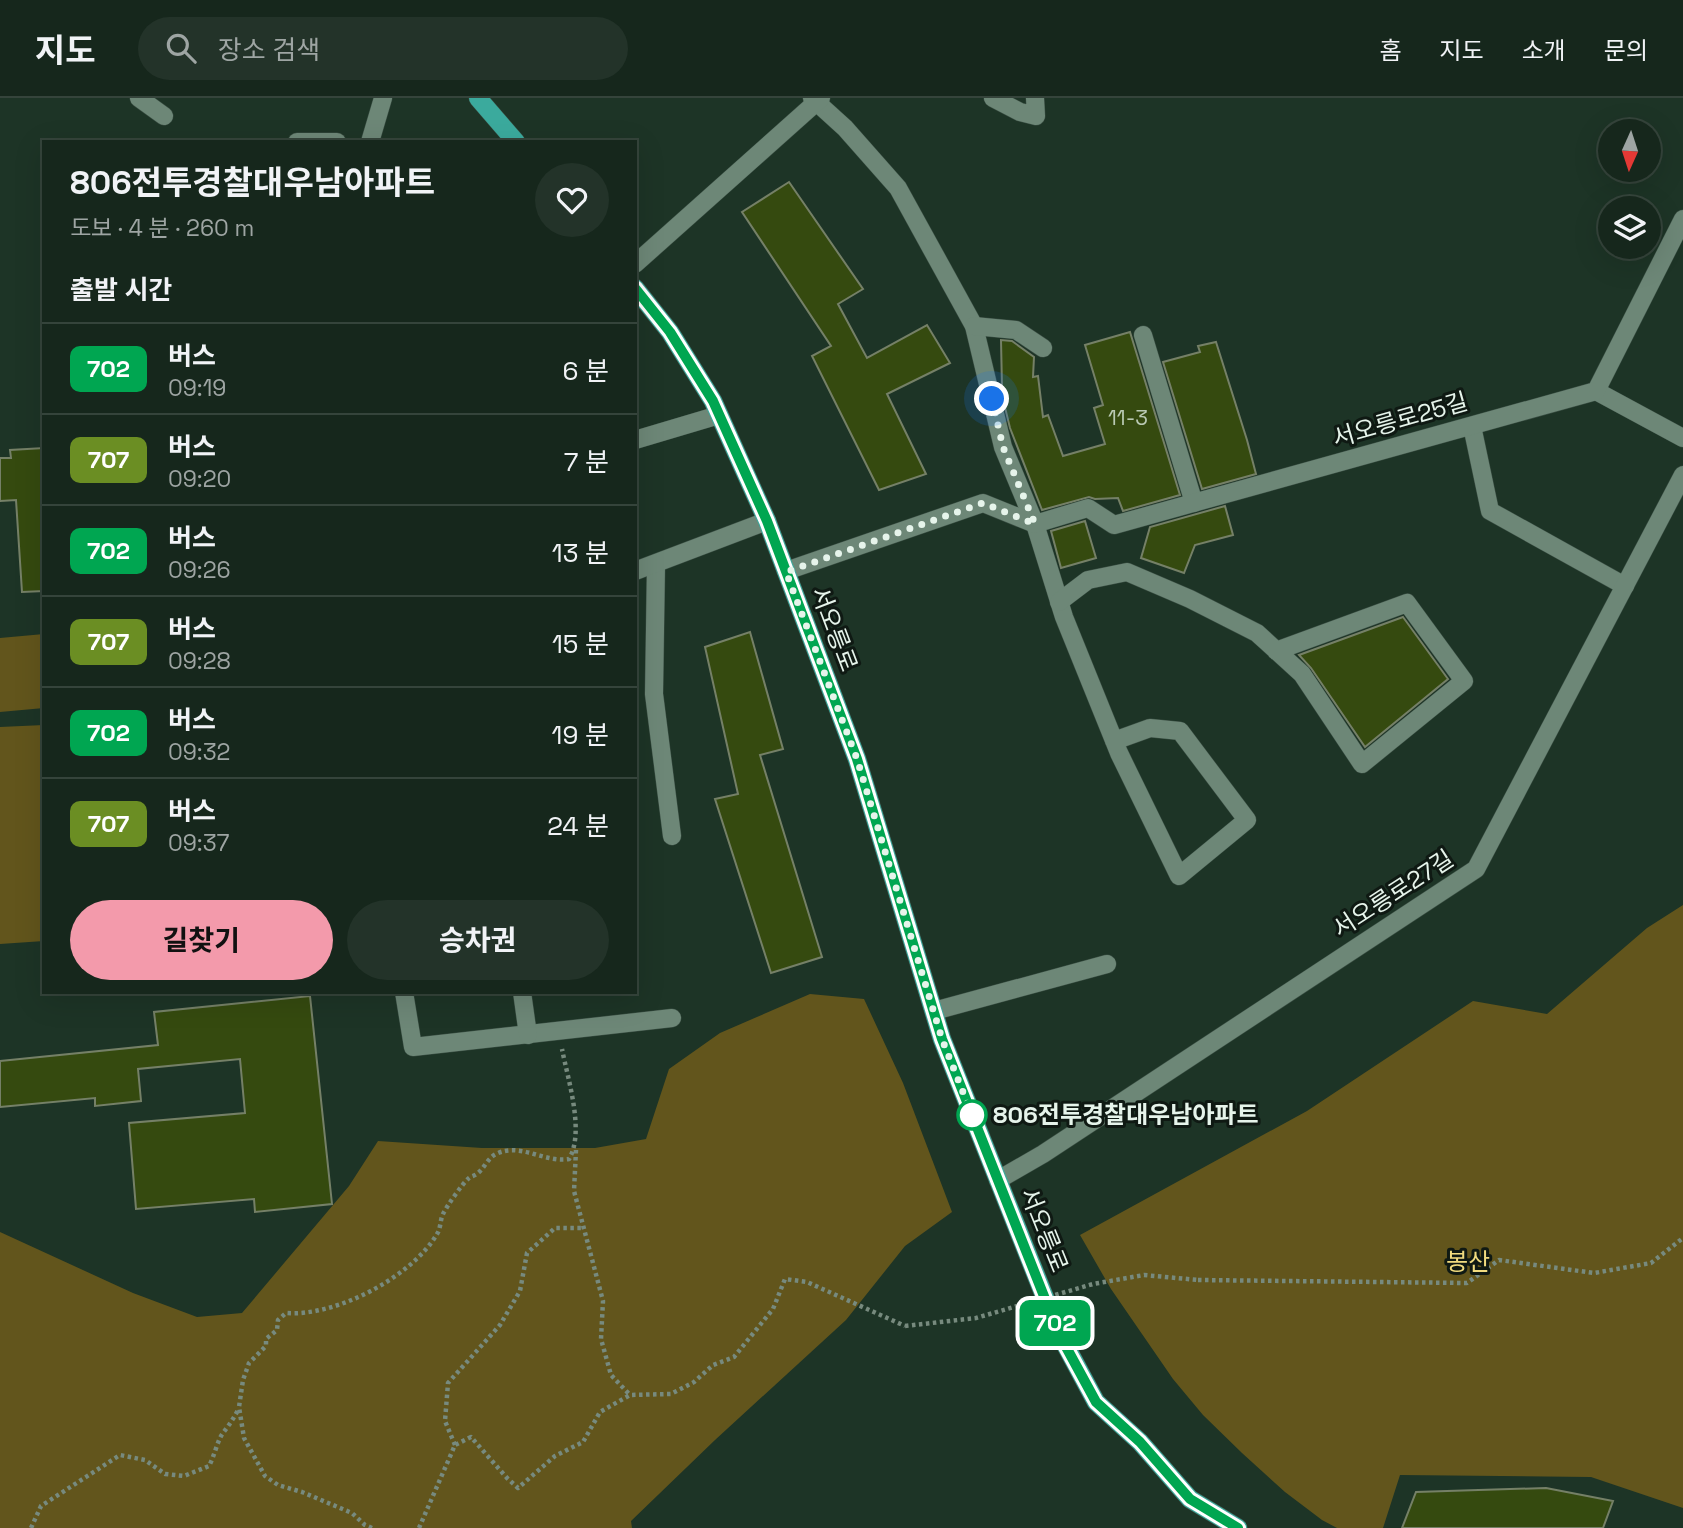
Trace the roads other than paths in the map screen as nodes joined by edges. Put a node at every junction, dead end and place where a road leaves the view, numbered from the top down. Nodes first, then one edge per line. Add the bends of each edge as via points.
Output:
1 (139, 98) edge
2 (383, 98) edge
3 (478, 98) edge
4 (993, 98) edge
5 (1035, 98) edge
6 (816, 99) edge
7 (164, 116) dead end
8 (371, 140) edge
9 (514, 140) edge
10 (1683, 219) edge
11 (637, 262) edge
12 (637, 291) edge
13 (974, 326) junction
14 (1143, 335) dead end
15 (1043, 348) dead end
16 (1596, 391) junction
17 (719, 415) junction
18 (1472, 426) junction
19 (1683, 438) edge
20 (637, 439) edge
21 (1683, 475) edge
22 (1194, 503) junction
23 (767, 521) junction
24 (1035, 524) junction
25 (656, 564) junction
26 (637, 570) edge
27 (786, 572) junction
28 (1625, 586) junction
29 (1059, 602) junction
30 (1276, 651) junction
31 (1114, 741) junction
32 (672, 836) dead end
33 (1107, 964) dead end
34 (404, 994) edge
35 (522, 994) edge
36 (934, 1011) junction
37 (671, 1018) dead end
38 (528, 1035) junction
39 (998, 1180) junction
40 (1238, 1528) edge

1 - 7 street
2 - 8 street
3 - 9 main road
4 - 5 street via 1036,116
6 - 11 street
6 - 13 street via 898,188
10 - 16 street
12 - 17 main road, 서오릉로 via 670,332
13 - 15 street via 1016,330
13 - 24 street via 1003,447
14 - 22 street
16 - 18 street, 서오릉로25길
16 - 19 street
17 - 20 street
17 - 23 main road, 서오릉로
18 - 22 street, 서오릉로25길
18 - 28 street via 1490,511
21 - 28 street, 서오릉로27길
22 - 24 street, 서오릉로25길 via 1114,525 1088,508
23 - 25 street
23 - 27 main road, 서오릉로
24 - 27 street via 983,503
24 - 29 street
25 - 26 street
25 - 32 street via 654,694
27 - 36 main road, 서오릉로 via 857,759
28 - 39 street, 서오릉로27길 via 1476,869
29 - 30 street via 1088,580 1127,572 1190,598 1256,633
29 - 31 street
30 - 30 street via 1302,674 1362,764 1464,681 1406,603
31 - 31 street via 1179,876 1247,820 1180,731 1150,728
33 - 36 street
34 - 38 street via 413,1047
35 - 38 street
36 - 39 main road, 서오릉로
37 - 38 street
39 - 40 main road, 서오릉로 via 1059,1334 1096,1402 1140,1442 1190,1499

